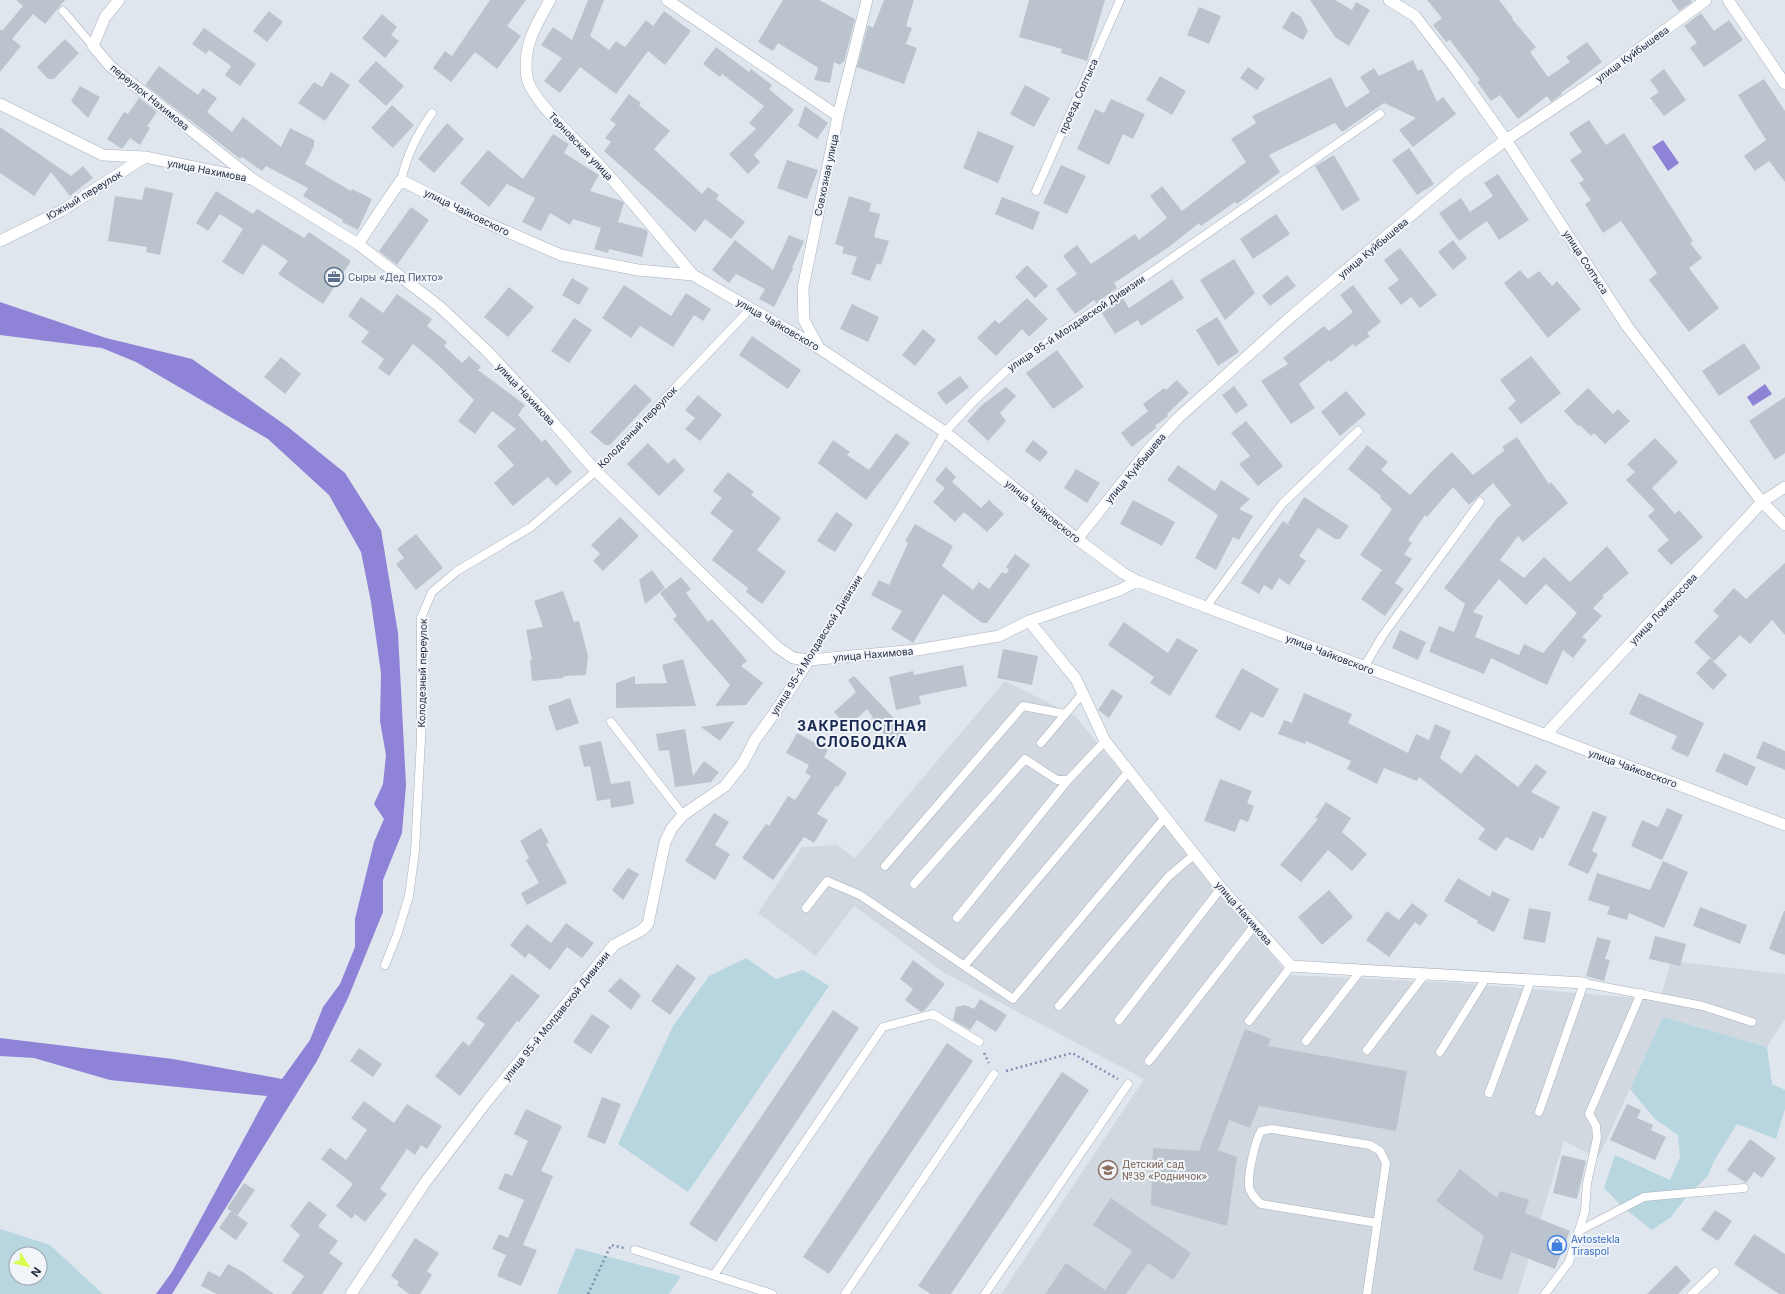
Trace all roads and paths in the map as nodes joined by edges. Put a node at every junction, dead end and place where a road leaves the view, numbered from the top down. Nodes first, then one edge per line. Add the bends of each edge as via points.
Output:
1 (119, 0) edge
2 (550, 0) edge
3 (667, 0) edge
4 (867, 0) edge
5 (1120, 0) edge
6 (1389, 0) edge
7 (1706, 0) edge
8 (1728, 0) edge
9 (63, 11) dead end
10 (93, 46) junction
11 (1785, 84) edge
12 (0, 104) edge
13 (432, 112) dead end
14 (1380, 114) dead end
15 (838, 116) junction
16 (1506, 140) junction
17 (145, 157) junction
18 (252, 179) junction
19 (401, 180) junction
20 (1036, 191) dead end
21 (0, 241) edge
22 (358, 244) junction
23 (693, 275) junction
24 (751, 308) junction
25 (819, 348) junction
26 (1358, 430) dead end
27 (945, 432) junction
28 (596, 471) junction
29 (1785, 487) edge
30 (1480, 502) dead end
31 (1762, 502) junction
32 (1785, 525) edge
33 (1077, 539) junction
34 (1137, 581) junction
35 (1206, 607) junction
36 (1029, 621) junction
37 (809, 660) junction
38 (1364, 667) junction
39 (1082, 693) junction
40 (1065, 714) junction
41 (611, 722) dead end
42 (1545, 735) junction
43 (1106, 741) junction
44 (1041, 743) dead end
45 (1129, 772) junction
46 (1068, 780) junction
47 (683, 815) junction
48 (1166, 816) junction
49 (1785, 825) edge
50 (1195, 854) junction
51 (884, 866) dead end
52 (914, 884) dead end
53 (1221, 888) junction
54 (806, 908) dead end
55 (957, 918) dead end
56 (1254, 926) junction
57 (385, 965) dead end
58 (965, 965) junction
59 (1291, 966) junction
60 (1361, 970) junction
61 (1425, 974) junction
62 (1486, 978) junction
63 (1531, 980) junction
64 (1584, 983) junction
65 (1642, 993) junction
66 (1059, 1006) dead end
67 (1119, 1020) dead end
68 (1249, 1021) dead end
69 (1752, 1022) dead end
70 (1306, 1041) dead end
71 (979, 1042) joint
72 (1367, 1050) dead end
73 (1440, 1052) dead end
74 (1149, 1061) dead end
75 (994, 1074) junction
76 (1128, 1084) joint
77 (1489, 1093) dead end
78 (1539, 1112) dead end
79 (1744, 1188) dead end
80 (1377, 1224) junction
81 (1579, 1231) junction
82 (636, 1250) joint
83 (1714, 1272) dead end
84 (714, 1276) junction
85 (351, 1294) edge
86 (588, 1294) edge
87 (772, 1294) edge
88 (845, 1294) edge
89 (986, 1294) edge
90 (1367, 1294) edge
91 (1545, 1294) edge
92 (1692, 1294) edge

1 - 10 street via 105,17
2 - 23 street, Терновская улица via 526,48 527,78 537,97 602,168
3 - 15 street
4 - 15 street, Совхозная улица
5 - 20 lane, проезд Солтыса
6 - 16 street, улица Солтыса via 1416,16
7 - 16 street, улица Куйбышева via 1608,72
8 - 11 street
9 - 10 lane
10 - 18 street, переулок Нахимова via 110,66
12 - 17 street, улица Нахимова via 103,155
13 - 19 lane via 416,136
14 - 27 lane, улица 95-й Молдавской Дивизии via 1011,366
15 - 25 street, Совхозная улица via 803,288 804,320
16 - 31 street, улица Солтыса via 1628,326
16 - 33 street, улица Куйбышева via 1460,174 1293,315 1178,418 1151,447
17 - 18 street, улица Нахимова
17 - 21 street, Южный переулок via 61,211
18 - 22 street, улица Нахимова
19 - 22 street
19 - 23 street, улица Чайковского via 478,219 561,255 638,270
22 - 28 street, улица Нахимова via 439,306 487,352
23 - 24 street, улица Чайковского
24 - 25 street, улица Чайковского
24 - 28 lane, Колодезный переулок
25 - 27 street, улица Чайковского
26 - 35 lane via 1282,504
27 - 33 street, улица Чайковского
27 - 37 lane, улица 95-й Молдавской Дивизии
28 - 37 street, улица Нахимова via 777,647 793,658
28 - 57 lane, Колодезный переулок via 531,527 457,571 432,592 421,618 421,739 415,852 409,896
29 - 31 street, улица Ломоносова
30 - 38 lane via 1383,635
31 - 32 street, улица Солтыса
31 - 42 street, улица Ломоносова
33 - 34 street, улица Чайковского
34 - 35 street, улица Чайковского
34 - 36 street, улица Нахимова via 1120,590
35 - 38 street, улица Чайковского
36 - 37 street, улица Нахимова via 991,638 917,650
36 - 39 street, улица Нахимова via 1076,679
37 - 47 street, улица 95-й Молдавской Дивизии via 755,740 743,763 725,786
38 - 42 street, улица Чайковского
39 - 40 lane
39 - 43 street, улица Нахимова
40 - 44 lane
40 - 51 lane via 1023,706
41 - 47 lane
42 - 49 street, улица Чайковского
43 - 45 street, улица Нахимова
43 - 46 lane
45 - 48 street, улица Нахимова
45 - 58 lane
46 - 52 lane via 1057,780 1025,759
46 - 55 lane
47 - 85 street, улица 95-й Молдавской Дивизии via 672,828 666,842 648,924 614,945 487,1101 424,1184
48 - 50 street, улица Нахимова
48 - 58 lane via 1013,999
50 - 53 street, улица Нахимова
50 - 66 lane via 1168,877
53 - 56 street, улица Нахимова
53 - 67 lane
54 - 58 lane via 827,881 860,894 945,954
56 - 59 street, улица Нахимова
56 - 74 lane
59 - 60 street
59 - 68 lane
60 - 61 street
60 - 70 lane
61 - 62 street
61 - 72 lane
62 - 63 street
62 - 73 lane
63 - 64 street
63 - 77 lane
64 - 65 lane
64 - 78 lane
65 - 69 lane via 1703,1006
65 - 81 lane via 1589,1114 1596,1126 1597,1138
71 - 75 path
71 - 84 lane via 933,1014 883,1027
75 - 76 path via 1072,1053
75 - 88 lane
76 - 89 lane
79 - 81 lane via 1644,1197
80 - 80 lane via 1386,1163 1380,1151 1370,1145 1272,1129 1261,1131 1255,1140 1249,1186 1253,1196 1261,1204
80 - 90 lane
81 - 91 lane via 1570,1262
82 - 84 lane
82 - 86 path via 611,1245
83 - 92 lane
84 - 87 lane

